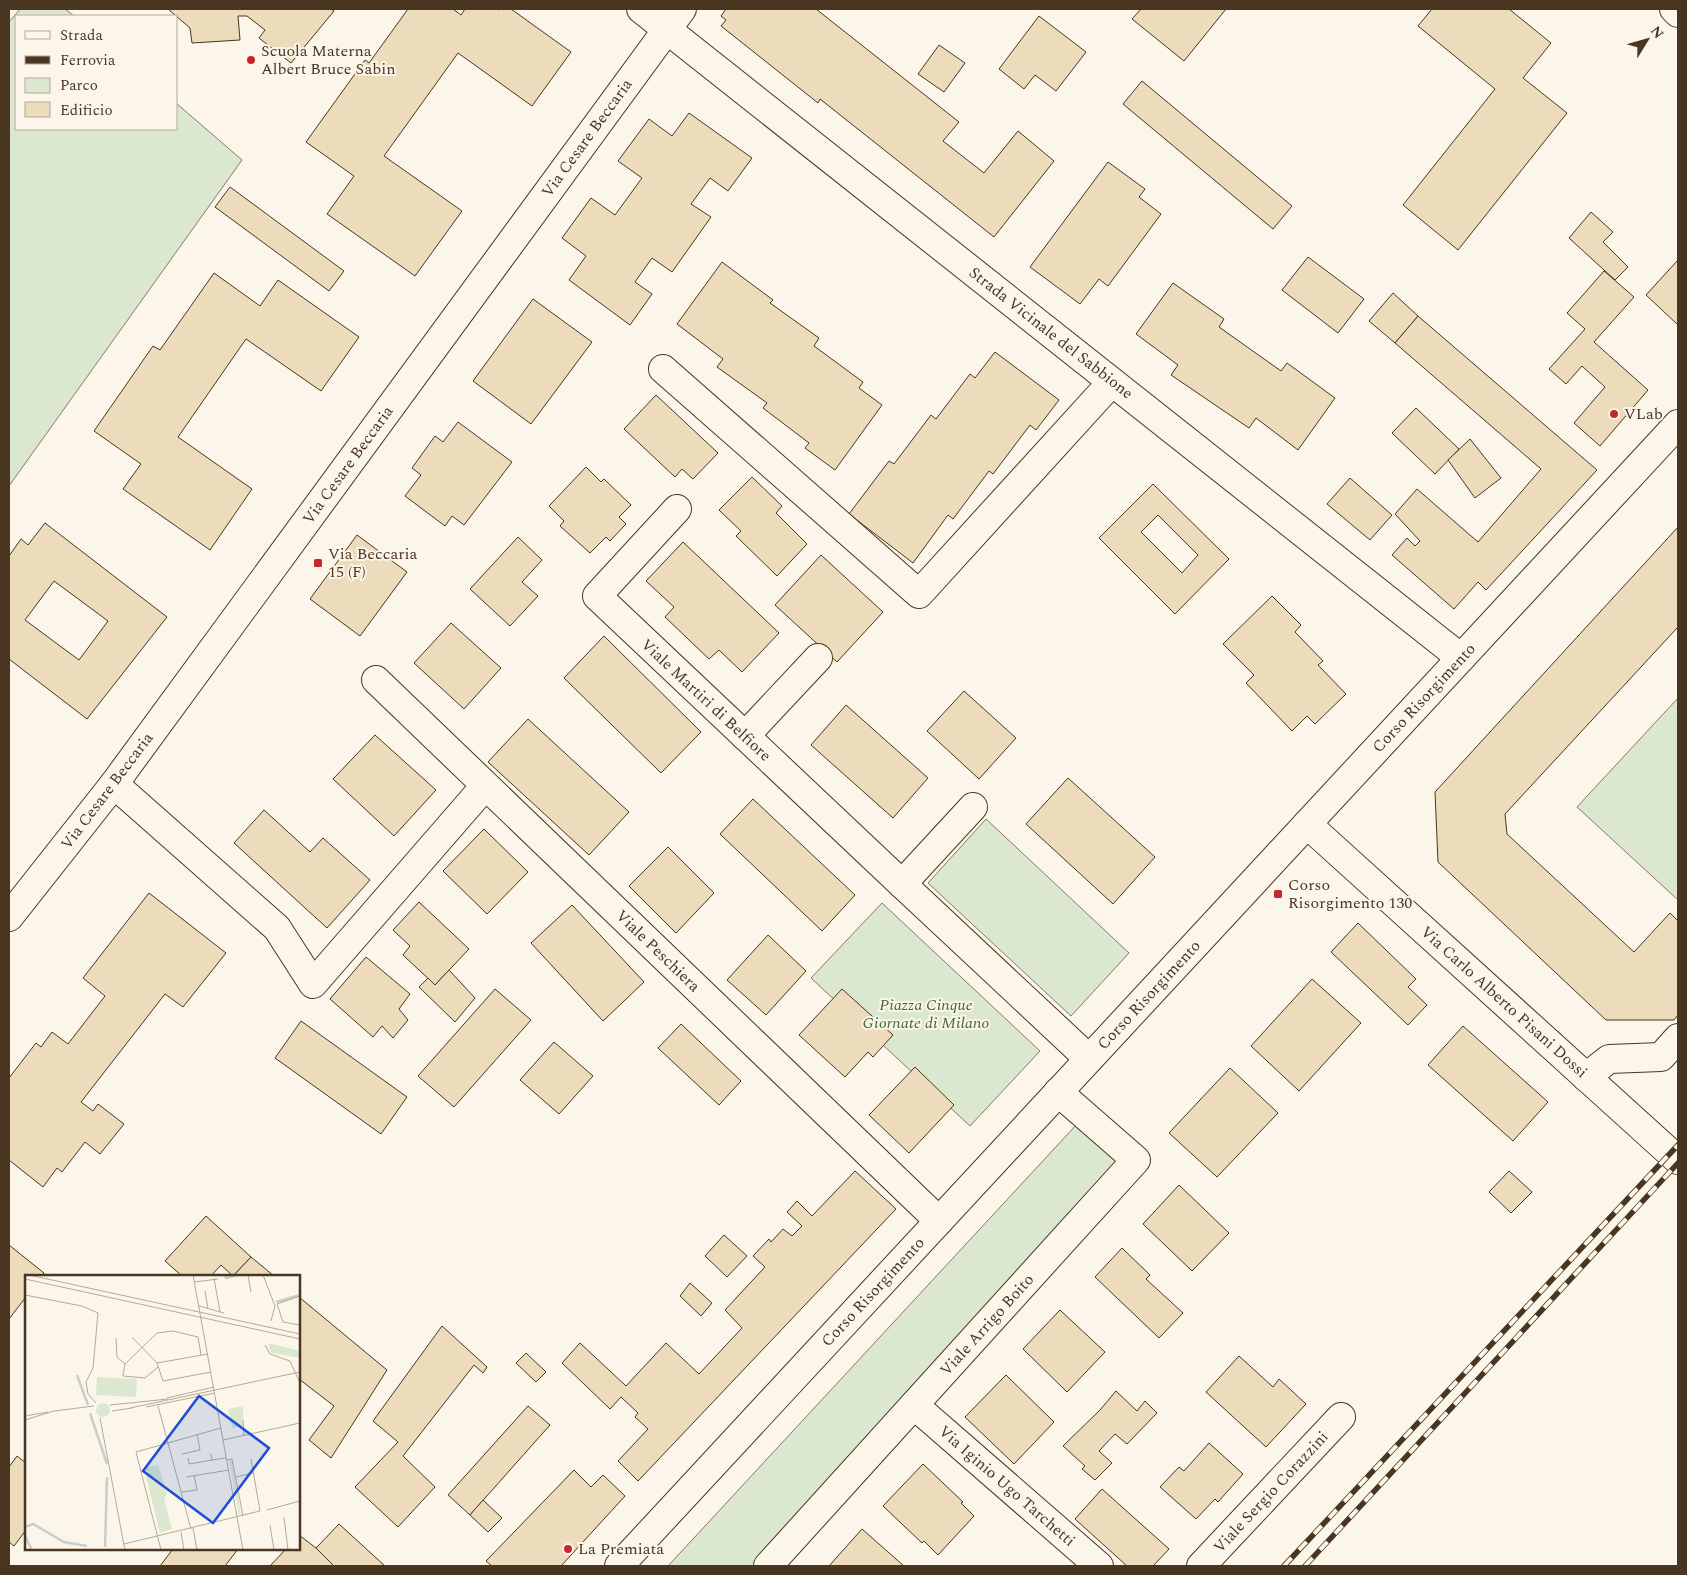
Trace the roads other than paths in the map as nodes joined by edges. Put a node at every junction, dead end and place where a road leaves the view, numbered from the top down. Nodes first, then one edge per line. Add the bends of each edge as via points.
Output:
1 (641, 9) edge
2 (1674, 9) edge
3 (1678, 13) edge
4 (675, 19) edge
5 (663, 369) dead end
6 (1112, 382) junction
7 (1678, 424) edge
8 (677, 508) dead end
9 (818, 658) dead end
10 (1461, 658) junction
11 (376, 680) dead end
12 (745, 736) junction
13 (114, 784) junction
14 (486, 786) junction
15 (973, 807) dead end
16 (1307, 824) junction
17 (902, 884) junction
18 (9, 917) edge
19 (1678, 1038) edge
20 (1089, 1059) junction
21 (1586, 1078) junction
22 (1058, 1092) junction
23 (1678, 1160) edge
24 (939, 1221) junction
25 (914, 1405) junction
26 (1341, 1417) dead end
27 (619, 1566) edge
28 (768, 1566) edge
29 (1099, 1566) edge
30 (1201, 1566) edge

1 - 4 street, Strada Vicinale del Sabbione
2 - 3 street
4 - 6 street, Strada Vicinale del Sabbione
4 - 13 street, Via Cesare Beccaria
5 - 6 street via 919,594
6 - 10 street, Strada Vicinale del Sabbione
7 - 10 street, Corso Risorgimento
8 - 12 street, Viale Martiri di Belfiore via 597,596
9 - 12 street
10 - 16 street, Corso Risorgimento
11 - 14 street, Viale Peschiera
12 - 17 street, Viale Martiri di Belfiore
13 - 14 street via 277,928 313,984
13 - 18 street, Via Cesare Beccaria
14 - 24 street, Viale Peschiera
15 - 17 street
16 - 20 street, Corso Risorgimento
16 - 21 street, Via Carlo Alberto Pisani Dossi
17 - 20 street
19 - 21 street via 1661,1057 1609,1059
20 - 22 street, Corso Risorgimento
21 - 23 street, Via Carlo Alberto Pisani Dossi
22 - 24 street, Corso Risorgimento
22 - 25 street, Viale Arrigo Boito via 1136,1160
24 - 27 street, Corso Risorgimento
25 - 28 street, Viale Arrigo Boito
25 - 29 street, Via Iginio Ugo Tarchetti
26 - 30 street, Viale Sergio Corazzini

